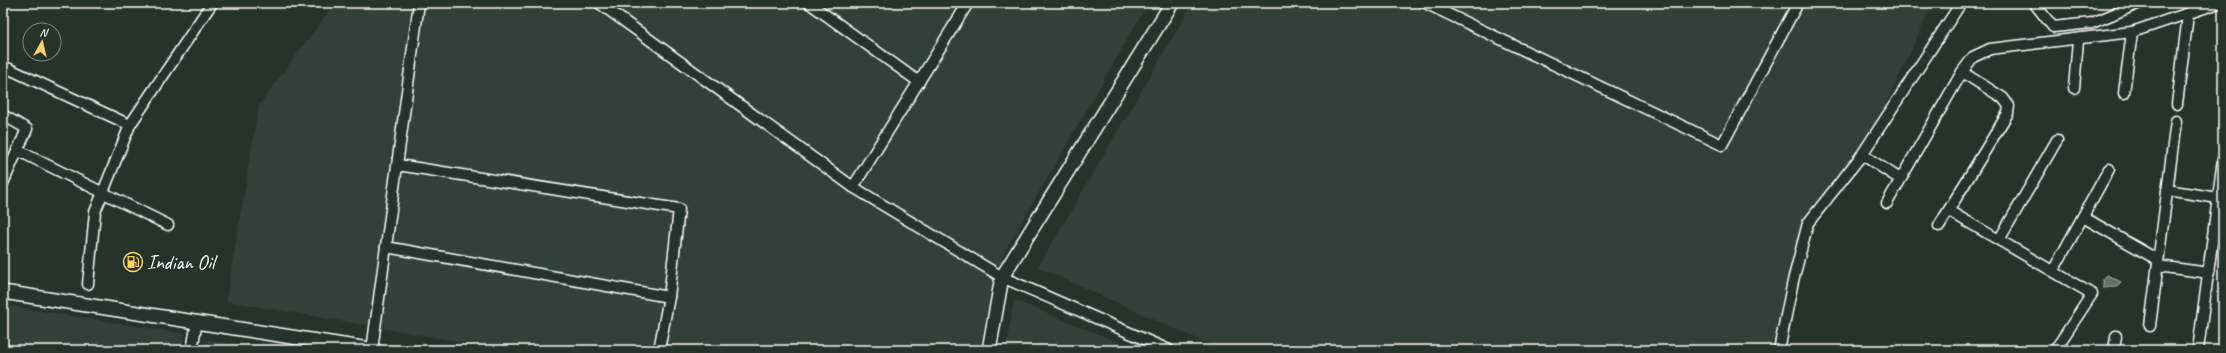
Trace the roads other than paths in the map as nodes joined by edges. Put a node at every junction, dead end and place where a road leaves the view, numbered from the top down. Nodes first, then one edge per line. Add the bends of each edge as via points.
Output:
1 (212, 3) edge
2 (419, 3) edge
3 (599, 3) edge
4 (809, 3) edge
5 (968, 3) edge
6 (1172, 3) edge
7 (1426, 3) edge
8 (1798, 3) edge
9 (1961, 3) edge
10 (2034, 3) edge
11 (2140, 3) edge
12 (2219, 3) edge
13 (2188, 15) junction
14 (2132, 32) junction
15 (2078, 40) junction
16 (3, 66) edge
17 (1962, 72) junction
18 (919, 82) junction
19 (2074, 88) dead end
20 (2124, 93) dead end
21 (2176, 104) dead end
22 (3, 115) edge
23 (2176, 121) dead end
24 (130, 124) junction
25 (2057, 140) dead end
26 (17, 150) junction
27 (1861, 156) junction
28 (2223, 159) edge
29 (398, 165) junction
30 (2109, 169) dead end
31 (1900, 179) junction
32 (3, 183) edge
33 (854, 187) junction
34 (2167, 190) junction
35 (103, 192) junction
36 (2218, 198) junction
37 (1888, 203) dead end
38 (1949, 211) junction
39 (2083, 217) junction
40 (168, 225) dead end
41 (1939, 226) dead end
42 (1999, 240) junction
43 (386, 247) junction
44 (2158, 263) junction
45 (2053, 271) junction
46 (2209, 273) junction
47 (1002, 277) junction
48 (88, 284) dead end
49 (3, 292) edge
50 (669, 297) junction
51 (197, 321) junction
52 (2150, 326) dead end
53 (2116, 336) dead end
54 (192, 350) edge
55 (372, 350) edge
56 (375, 350) edge
57 (659, 350) edge
58 (989, 350) edge
59 (1169, 350) edge
60 (1779, 350) edge
61 (2055, 350) edge
62 (2114, 350) edge
63 (2198, 350) edge

1 - 24 street
2 - 29 street
3 - 33 street
4 - 18 street
5 - 18 street
6 - 47 street
7 - 8 street via 1722,145
9 - 27 street
10 - 11 street via 2053,26 2092,23
12 - 13 street
13 - 14 street
13 - 21 street
14 - 15 street
14 - 20 street
15 - 17 street via 1990,49 1973,57
15 - 19 street
16 - 24 street
17 - 31 street
17 - 38 street via 2003,98 2009,106 2008,113
18 - 33 street
22 - 26 street via 27,129
23 - 34 street
24 - 35 street
25 - 42 street
26 - 32 street
26 - 35 street
27 - 31 street
27 - 60 street via 1808,223
28 - 36 street
29 - 43 street
29 - 50 street via 679,209
30 - 39 street
31 - 37 street
33 - 47 street
34 - 36 street
34 - 44 street
35 - 40 street
35 - 48 street via 95,212
36 - 46 street
38 - 41 street
38 - 42 street
39 - 44 street
39 - 45 street
42 - 45 street
43 - 50 street
43 - 55 street
44 - 46 street
44 - 52 street
45 - 61 street via 2092,294
46 - 63 street
47 - 58 street
47 - 59 street
49 - 51 street
50 - 57 street
51 - 54 street
51 - 55 street
53 - 62 street
55 - 56 street

